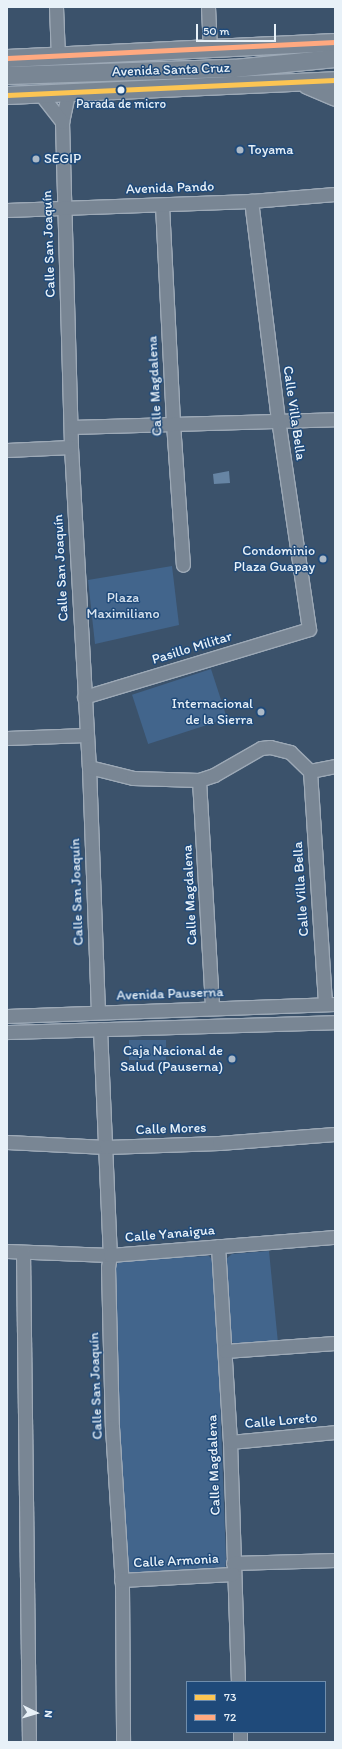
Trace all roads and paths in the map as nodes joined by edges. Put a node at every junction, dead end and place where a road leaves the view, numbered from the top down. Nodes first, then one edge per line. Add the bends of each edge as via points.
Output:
1 (56, 7) edge
2 (208, 7) edge
3 (331, 39) edge
4 (210, 49) junction
5 (58, 56) junction
6 (7, 58) edge
7 (334, 59) edge
8 (7, 61) edge
9 (304, 62) junction
10 (102, 72) junction
11 (7, 75) edge
12 (335, 80) edge
13 (303, 83) junction
14 (68, 94) junction
15 (7, 95) edge
16 (42, 96) junction
17 (335, 97) edge
18 (62, 122) junction
19 (335, 194) edge
20 (251, 201) junction
21 (162, 205) junction
22 (64, 208) junction
23 (7, 210) edge
24 (335, 419) edge
25 (278, 420) junction
26 (172, 423) junction
27 (70, 427) junction
28 (71, 447) junction
29 (7, 450) edge
30 (183, 565) dead end
31 (309, 629) joint
32 (84, 697) junction
33 (86, 735) junction
34 (7, 738) edge
35 (335, 766) edge
36 (88, 767) junction
37 (310, 771) junction
38 (199, 780) junction
39 (330, 1004) edge
40 (269, 1006) junction
41 (212, 1008) junction
42 (98, 1012) junction
43 (62, 1014) junction
44 (7, 1016) edge
45 (335, 1022) edge
46 (269, 1023) junction
47 (100, 1029) junction
48 (62, 1031) junction
49 (7, 1032) edge
50 (335, 1134) edge
51 (7, 1142) edge
52 (106, 1147) junction
53 (335, 1237) edge
54 (218, 1246) junction
55 (7, 1251) edge
56 (23, 1252) junction
57 (110, 1255) junction
58 (335, 1343) edge
59 (226, 1351) junction
60 (335, 1432) edge
61 (230, 1442) junction
62 (335, 1560) edge
63 (233, 1569) junction
64 (121, 1580) junction
65 (238, 1681) edge
66 (29, 1742) edge
67 (123, 1742) edge

1 - 5 street
2 - 4 street
3 - 4 main road, Avenida Santa Cruz
3 - 9 main road
4 - 5 main road, Avenida Santa Cruz
5 - 6 main road, Avenida Santa Cruz
7 - 9 main road, Avenida Santa Cruz
8 - 10 main road
9 - 10 main road, Avenida Santa Cruz via 234,68
10 - 11 main road, Avenida Santa Cruz
12 - 13 main road, Avenida Santa Cruz
13 - 14 main road, Avenida Santa Cruz
13 - 17 main road
14 - 16 main road, Avenida Santa Cruz
14 - 18 street, Calle San Joaquín
15 - 16 main road, Avenida Santa Cruz
16 - 18 street via 56,110
18 - 22 street, Calle San Joaquín
19 - 20 street, Avenida Pando
20 - 21 street, Avenida Pando
20 - 25 street, Calle Villa Bella
21 - 22 street, Avenida Pando
21 - 26 street, Calle Magdalena
22 - 23 street, Avenida Pando
22 - 27 street, Calle San Joaquín
24 - 25 street
25 - 26 street
25 - 31 street, Calle Villa Bella
26 - 27 street
26 - 30 street, Calle Magdalena
27 - 28 street, Calle San Joaquín
28 - 29 street
28 - 32 street, Calle San Joaquín
31 - 32 street, Pasillo Militar
32 - 33 street, Calle San Joaquín
33 - 34 street
33 - 36 street, Calle San Joaquín
35 - 37 street
36 - 38 street via 133,778
36 - 42 street, Calle San Joaquín
37 - 38 street via 290,752 270,747 261,748 214,775
37 - 39 street, Calle Villa Bella
38 - 41 street, Calle Magdalena
39 - 40 street, Avenida Pauserna
40 - 41 street, Avenida Pauserna
40 - 46 street
41 - 42 street, Avenida Pauserna
42 - 43 street, Avenida Pauserna
43 - 44 street, Avenida Pauserna
43 - 48 street
45 - 46 street
46 - 47 street
47 - 48 street
47 - 52 street, Calle San Joaquín
48 - 49 street
50 - 52 street, Calle Mores via 219,1144
51 - 52 street, Calle Mores
52 - 57 street, Calle San Joaquín
53 - 54 street, Calle Yanaigua
54 - 57 street, Calle Yanaigua
54 - 59 street, Calle Magdalena
55 - 56 street, Calle Yanaigua
56 - 57 street, Calle Yanaigua
56 - 66 street
57 - 64 street, Calle San Joaquín via 108,1267 112,1426
58 - 59 street
59 - 61 street, Calle Magdalena
60 - 61 street, Calle Loreto
61 - 63 street, Calle Magdalena
62 - 63 street, Calle Armonia
63 - 64 street, Calle Armonia
63 - 65 street, Calle Magdalena
64 - 67 street, Calle San Joaquín

